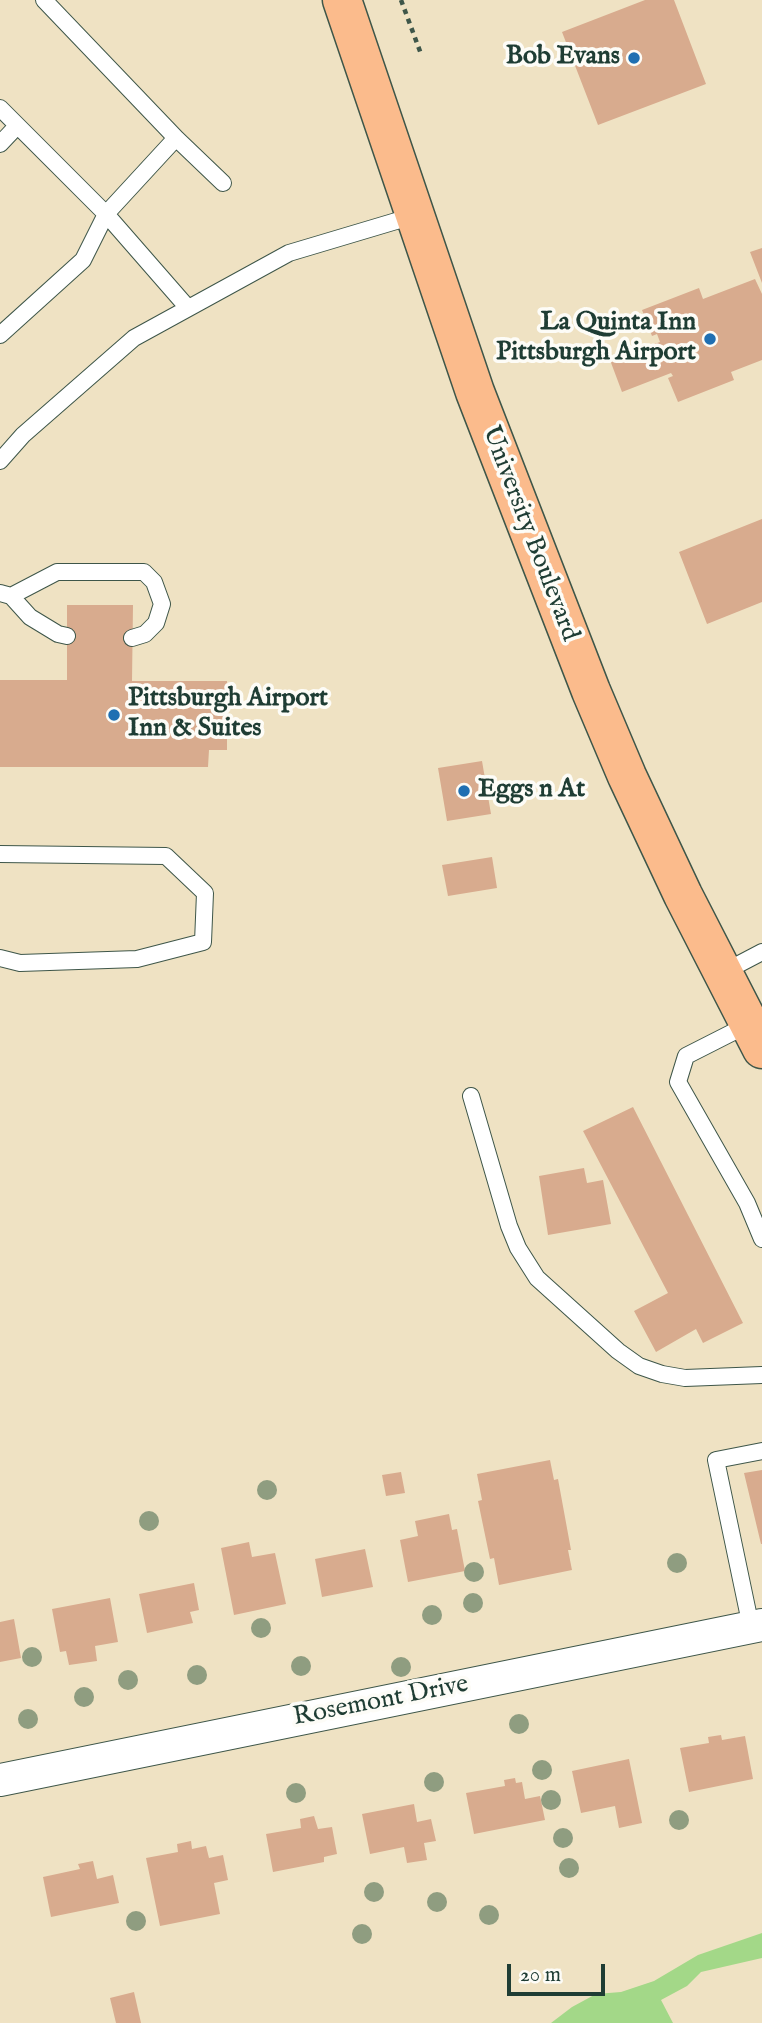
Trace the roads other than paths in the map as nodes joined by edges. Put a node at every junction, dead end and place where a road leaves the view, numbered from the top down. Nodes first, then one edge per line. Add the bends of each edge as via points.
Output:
1 (44, 0) edge
2 (342, 0) edge
3 (0, 108) edge
4 (18, 126) junction
5 (176, 138) junction
6 (0, 144) edge
7 (223, 183) dead end
8 (106, 214) junction
9 (414, 216) junction
10 (188, 309) junction
11 (0, 335) edge
12 (0, 461) edge
13 (6, 594) edge
14 (67, 636) dead end
15 (132, 638) dead end
16 (0, 854) edge
17 (762, 952) edge
18 (0, 958) edge
19 (722, 973) junction
20 (755, 1037) edge
21 (471, 1096) dead end
22 (762, 1239) edge
23 (762, 1375) edge
24 (762, 1451) edge
25 (757, 1626) edge
26 (0, 1780) edge

1 - 5 lane
2 - 9 main road, University Boulevard
3 - 4 lane
4 - 6 lane
4 - 8 lane
5 - 7 lane
5 - 8 lane
8 - 10 lane
8 - 11 lane via 83,260
9 - 10 lane via 289,253
9 - 19 main road, University Boulevard via 504,470 591,691
10 - 12 lane via 134,338 23,435
13 - 14 lane via 30,617
13 - 15 lane via 57,572 144,572 154,582 162,604 156,623
16 - 18 lane via 166,856 205,893 203,942 137,959 20,963
17 - 19 lane
19 - 20 main road, University Boulevard
20 - 22 lane via 686,1056 678,1082 747,1203
21 - 23 lane via 509,1226 537,1278 639,1366 685,1378
24 - 25 lane via 716,1460
25 - 26 street, Rosemont Drive

